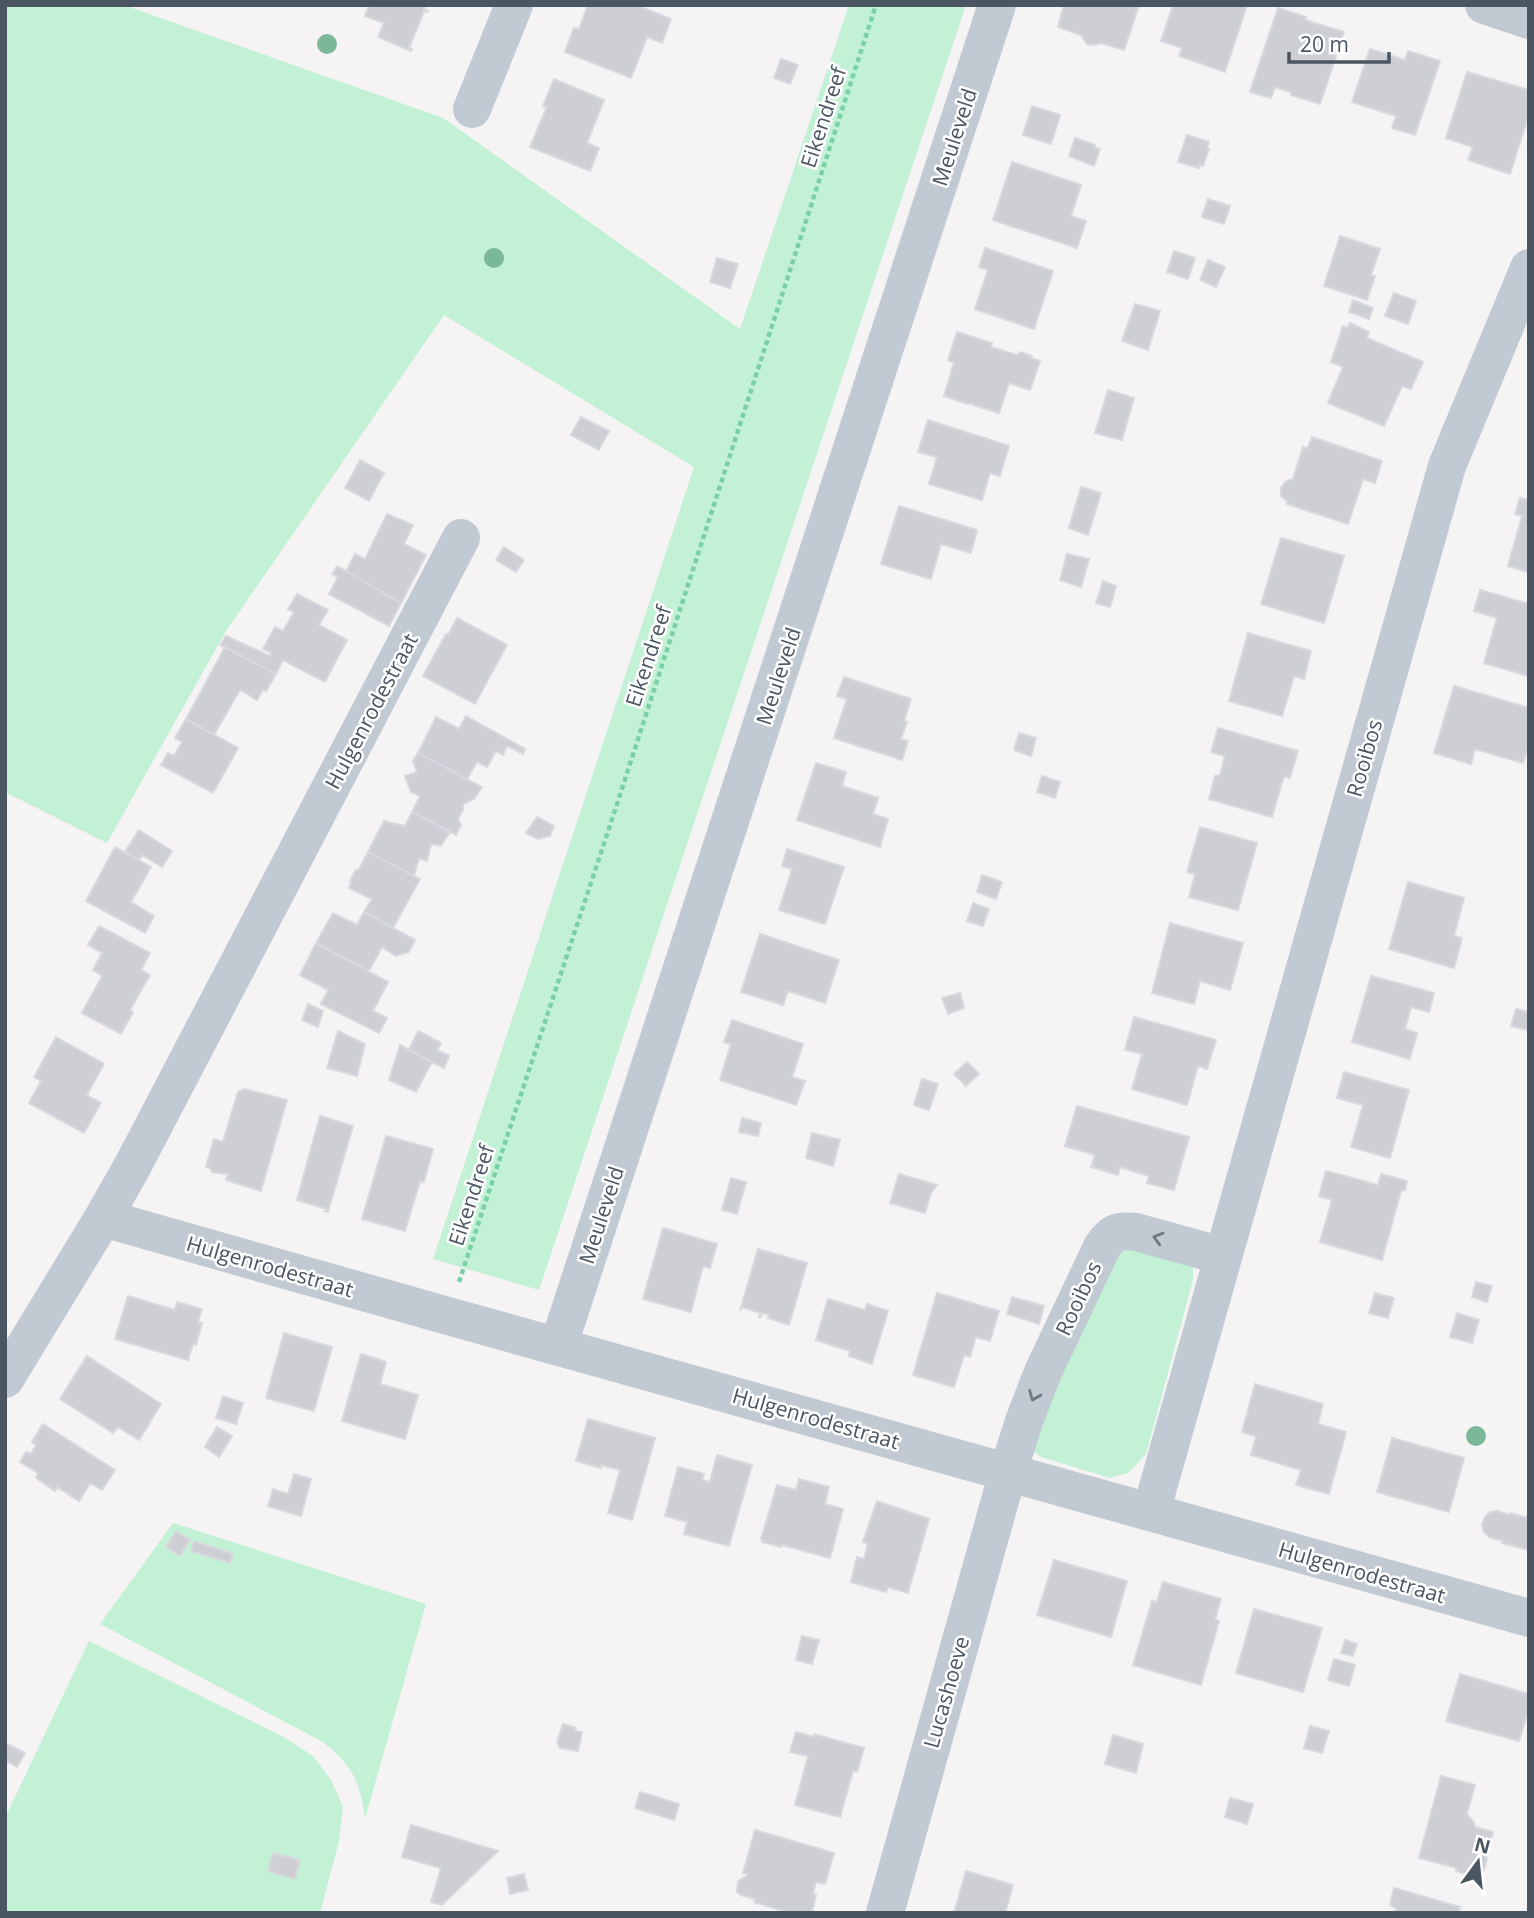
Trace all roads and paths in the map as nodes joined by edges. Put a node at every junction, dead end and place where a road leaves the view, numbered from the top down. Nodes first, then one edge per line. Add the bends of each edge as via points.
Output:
1 (514, 5) edge
2 (876, 5) edge
3 (997, 5) edge
4 (1484, 5) edge
5 (1529, 20) edge
6 (472, 109) dead end
7 (1529, 268) edge
8 (461, 538) dead end
9 (103, 1217) junction
10 (1223, 1256) junction
11 (447, 1316) junction
12 (558, 1346) junction
13 (5, 1378) edge
14 (1008, 1472) junction
15 (1151, 1512) junction
16 (1529, 1618) edge
17 (885, 1913) edge

1 - 6 street
2 - 11 path, Eikendreef
3 - 12 street, Meuleveld
4 - 5 street
7 - 10 street, Rooibos via 1447,466
8 - 9 street, Hulgenrodestraat
9 - 11 street, Hulgenrodestraat
9 - 13 street, Hulgenrodestraat
10 -> 14 street, Rooibos via 1136,1231 1111,1235 1044,1372
10 - 15 street, Rooibos
11 - 12 street, Hulgenrodestraat
12 - 14 street, Hulgenrodestraat
14 - 15 street, Hulgenrodestraat
14 - 17 street, Lucashoeve
15 - 16 street, Hulgenrodestraat

